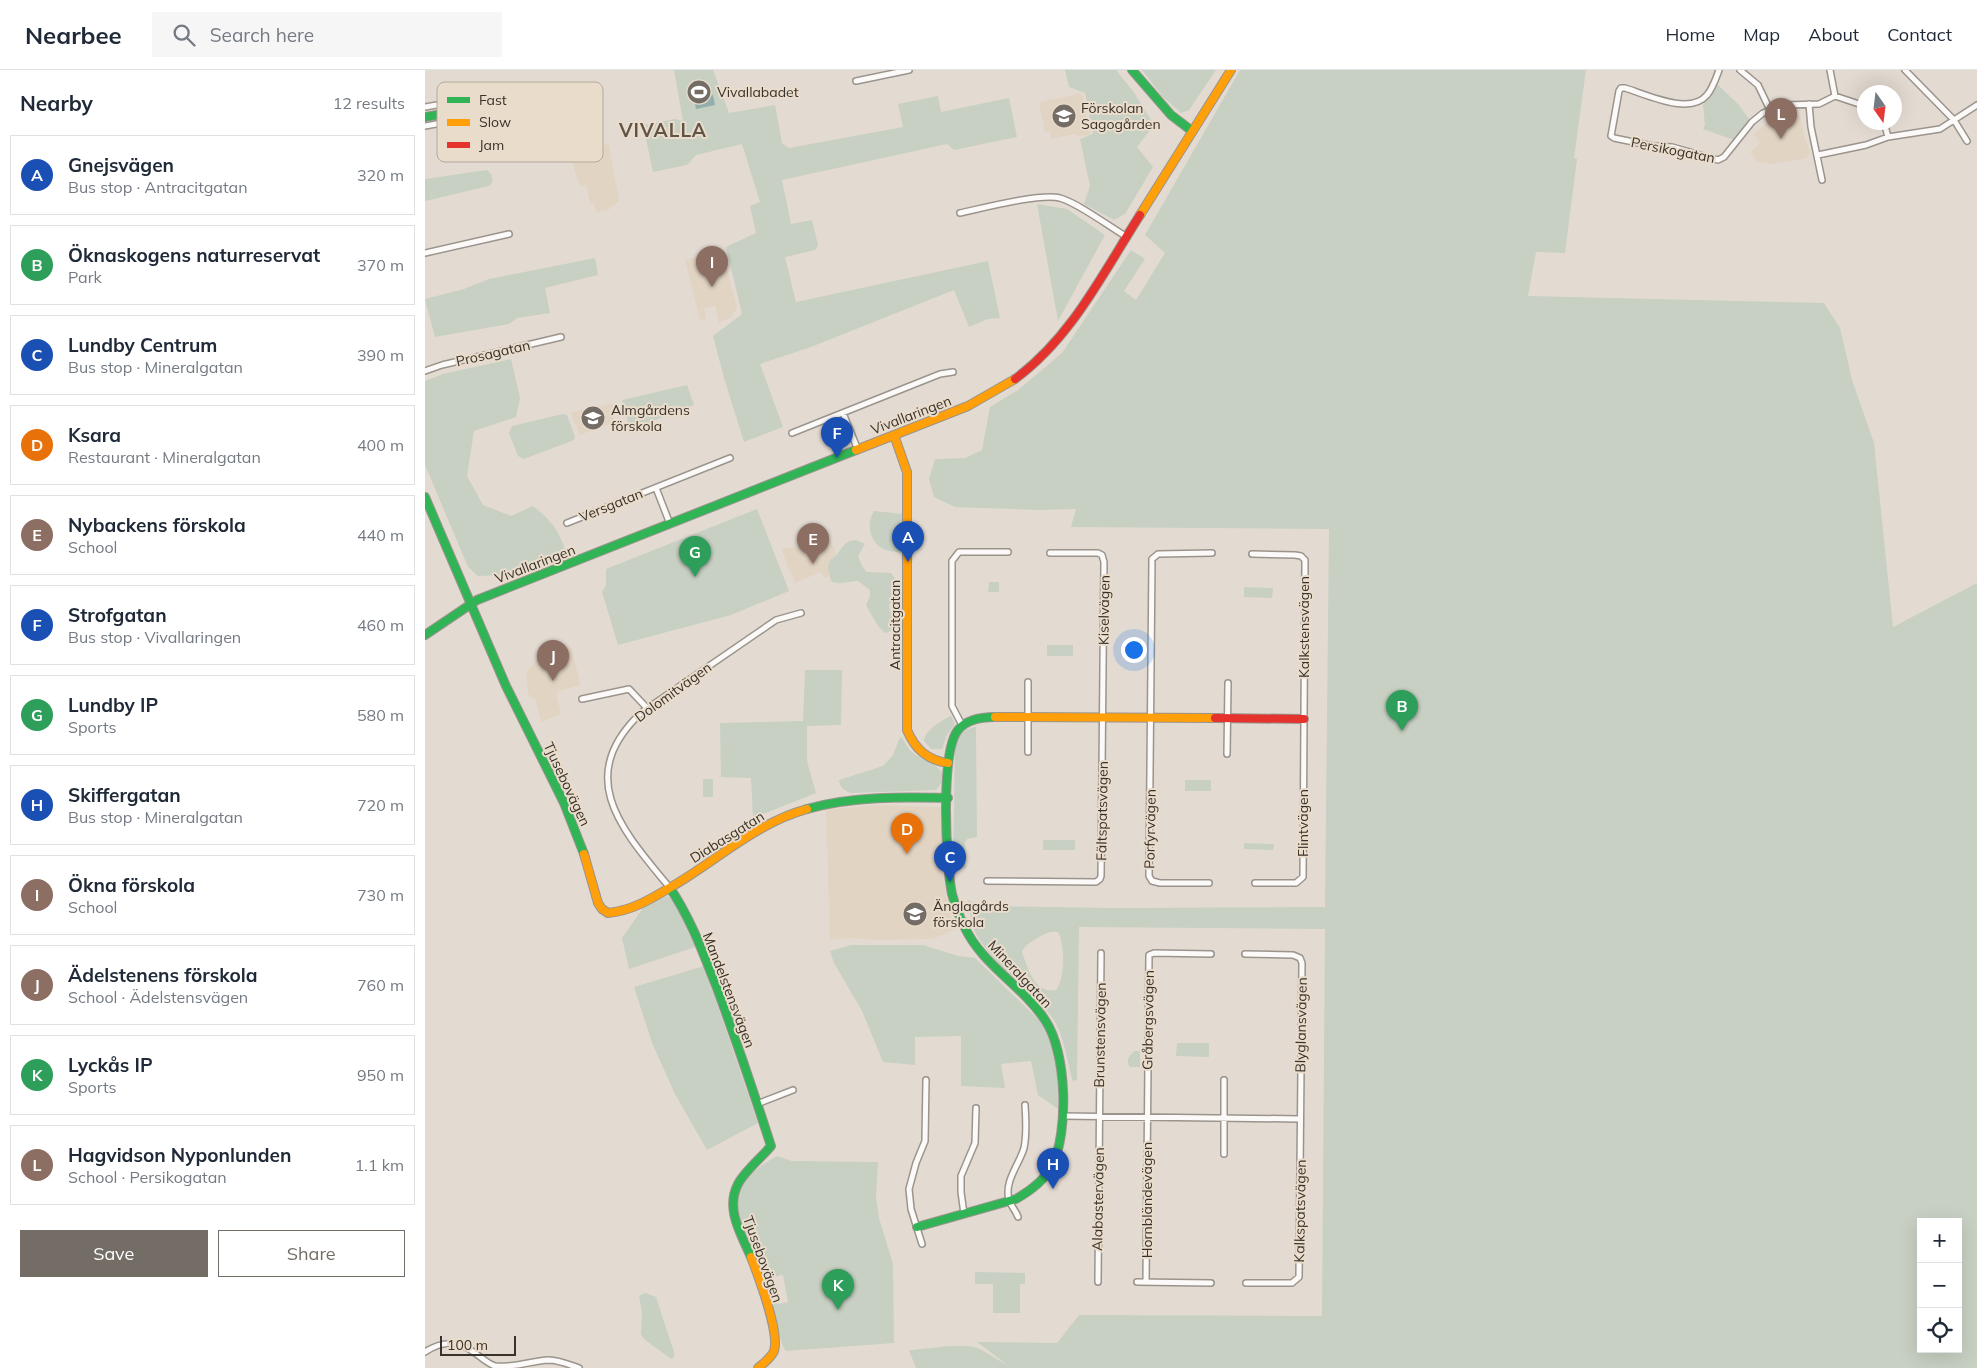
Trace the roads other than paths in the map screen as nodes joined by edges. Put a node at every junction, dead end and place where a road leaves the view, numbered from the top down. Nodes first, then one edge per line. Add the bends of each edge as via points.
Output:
1 (909, 70) edge
2 (1132, 70) edge
3 (1231, 70) edge
4 (1719, 70) edge
5 (1740, 70) edge
6 (1831, 70) edge
7 (1905, 70) edge
8 (856, 81) dead end
9 (1835, 96) junction
10 (1857, 103) edge
11 (1809, 104) junction
12 (1977, 104) edge
13 (1770, 110) junction
14 (1954, 120) junction
15 (1886, 130) edge
16 (1192, 132) junction
17 (1888, 137) junction
18 (1967, 141) dead end
19 (1818, 155) junction
20 (1823, 180) dead end
21 (960, 213) dead end
22 (509, 234) dead end
23 (1127, 237) junction
24 (425, 253) edge
25 (561, 337) dead end
26 (425, 371) edge
27 (953, 372) dead end
28 (843, 413) junction
29 (792, 433) dead end
30 (894, 436) junction
31 (858, 450) junction
32 (729, 458) dead end
33 (656, 488) junction
34 (425, 497) edge
35 (567, 523) dead end
36 (670, 524) junction
37 (1008, 552) dead end
38 (1050, 553) dead end
39 (1212, 553) dead end
40 (1252, 554) dead end
41 (471, 603) junction
42 (801, 613) dead end
43 (425, 635) edge
44 (1028, 682) dead end
45 (1228, 683) dead end
46 (582, 699) dead end
47 (647, 708) junction
48 (1028, 717) junction
49 (1103, 718) junction
50 (1151, 718) junction
51 (1228, 719) junction
52 (1304, 719) junction
53 (962, 725) junction
54 (1028, 752) dead end
55 (1227, 754) dead end
56 (948, 763) junction
57 (948, 798) junction
58 (987, 881) dead end
59 (1209, 883) dead end
60 (1255, 883) dead end
61 (670, 888) junction
62 (1101, 953) dead end
63 (1211, 954) dead end
64 (1245, 954) dead end
65 (926, 1080) dead end
66 (1224, 1080) dead end
67 (793, 1090) dead end
68 (757, 1104) junction
69 (1025, 1105) dead end
70 (976, 1108) dead end
71 (1062, 1116) junction
72 (1099, 1117) junction
73 (1147, 1117) junction
74 (1224, 1118) junction
75 (1301, 1119) junction
76 (1224, 1154) dead end
77 (759, 1161) joint
78 (1009, 1201) junction
79 (964, 1214) junction
80 (1018, 1217) dead end
81 (917, 1227) junction
82 (922, 1244) dead end
83 (1098, 1282) dead end
84 (1137, 1282) dead end
85 (1146, 1282) junction
86 (1211, 1283) dead end
87 (1246, 1283) dead end
88 (425, 1352) edge
89 (579, 1368) edge
90 (758, 1368) edge

1 - 8 street
2 - 16 street via 1171,115
3 - 16 street, Vivallaringen
4 - 13 street, Persikogatan via 1707,95 1694,103 1674,104 1621,88 1611,133 1614,138 1672,147 1718,160 1751,122
5 - 13 street via 1760,88
6 - 9 street
7 - 14 street
9 - 10 street
9 - 11 street, Persikogatan via 1819,104
11 - 13 street, Persikogatan via 1786,105
11 - 19 street
12 - 14 street
14 - 17 street via 1940,129
14 - 18 street
15 - 17 street
16 - 23 street, Vivallaringen
17 - 19 street
19 - 20 street
21 - 23 street via 1037,198 1058,198
22 - 24 street
23 - 30 street, Vivallaringen via 1072,323 1035,365 1011,384 983,399
25 - 26 street, Prosagatan via 442,364
27 - 28 street via 940,374
28 - 29 street
28 - 31 street
30 - 31 street, Vivallaringen
30 - 56 street, Antracitgatan via 907,472 909,500 907,730 912,743 922,754
31 - 36 street, Vivallaringen
32 - 33 street, Versgatan
33 - 35 street, Versgatan
33 - 36 street, Versgatan
34 - 41 street
36 - 41 street, Vivallaringen
37 - 53 street via 959,552 952,561 951,706
38 - 49 street, Kiselvägen via 1098,552 1104,559
39 - 50 street via 1159,554 1153,559
40 - 52 street, Kalkstensvägen via 1295,555 1305,560
41 - 43 street, Vivallaringen
41 - 61 street, Tjusebovägen via 506,686 565,803 601,909 607,913 620,912
42 - 47 street, Dolomitvägen via 776,620
44 - 48 street
45 - 51 street
46 - 47 street via 629,689
47 - 61 street, Dolomitvägen via 618,741 609,763 609,789 619,823
48 - 49 street
48 - 53 street via 987,716
48 - 54 street
49 - 50 street
49 - 58 street, Fältspatsvägen via 1100,879 1095,882
50 - 51 street
50 - 59 street, Porfyrvägen via 1149,876 1152,881 1160,883
51 - 52 street
51 - 55 street
52 - 60 street, Flintvägen via 1303,877 1296,883
53 - 56 street, Mineralgatan via 951,740
56 - 57 street, Mineralgatan
57 - 61 street, Diabasgatan via 860,798 809,807 751,834
57 - 71 street, Mineralgatan via 948,870 957,908 974,943 1038,1010 1051,1029 1059,1054
61 - 68 street, Mandelstensvägen via 696,936
62 - 72 street, Brunstensvägen
63 - 73 street, Gråbergsvägen via 1149,955
64 - 75 street, Blyglansvägen via 1293,955 1301,960
65 - 81 street via 925,1141 909,1189
66 - 74 street
67 - 68 street
68 - 77 street, Mandelstensvägen via 771,1146
69 - 78 street via 1024,1146 1012,1175
70 - 79 street via 975,1143 961,1176
71 - 72 street
71 - 78 street, Mineralgatan via 1059,1146 1051,1169 1030,1191
72 - 73 street
72 - 83 street, Alabastervägen
73 - 74 street
73 - 85 street, Hornbländevägen
74 - 75 street
74 - 76 street
75 - 87 street, Kalkspatsvägen via 1299,1277 1292,1283
77 - 90 street, Tjusebovägen via 738,1183 732,1202 735,1220 763,1286 775,1339 774,1351
78 - 79 street, Mineralgatan
78 - 80 street
79 - 81 street, Mineralgatan
81 - 82 street
84 - 85 street
85 - 86 street
88 - 89 street via 449,1343 464,1346 494,1366 515,1368 549,1360

